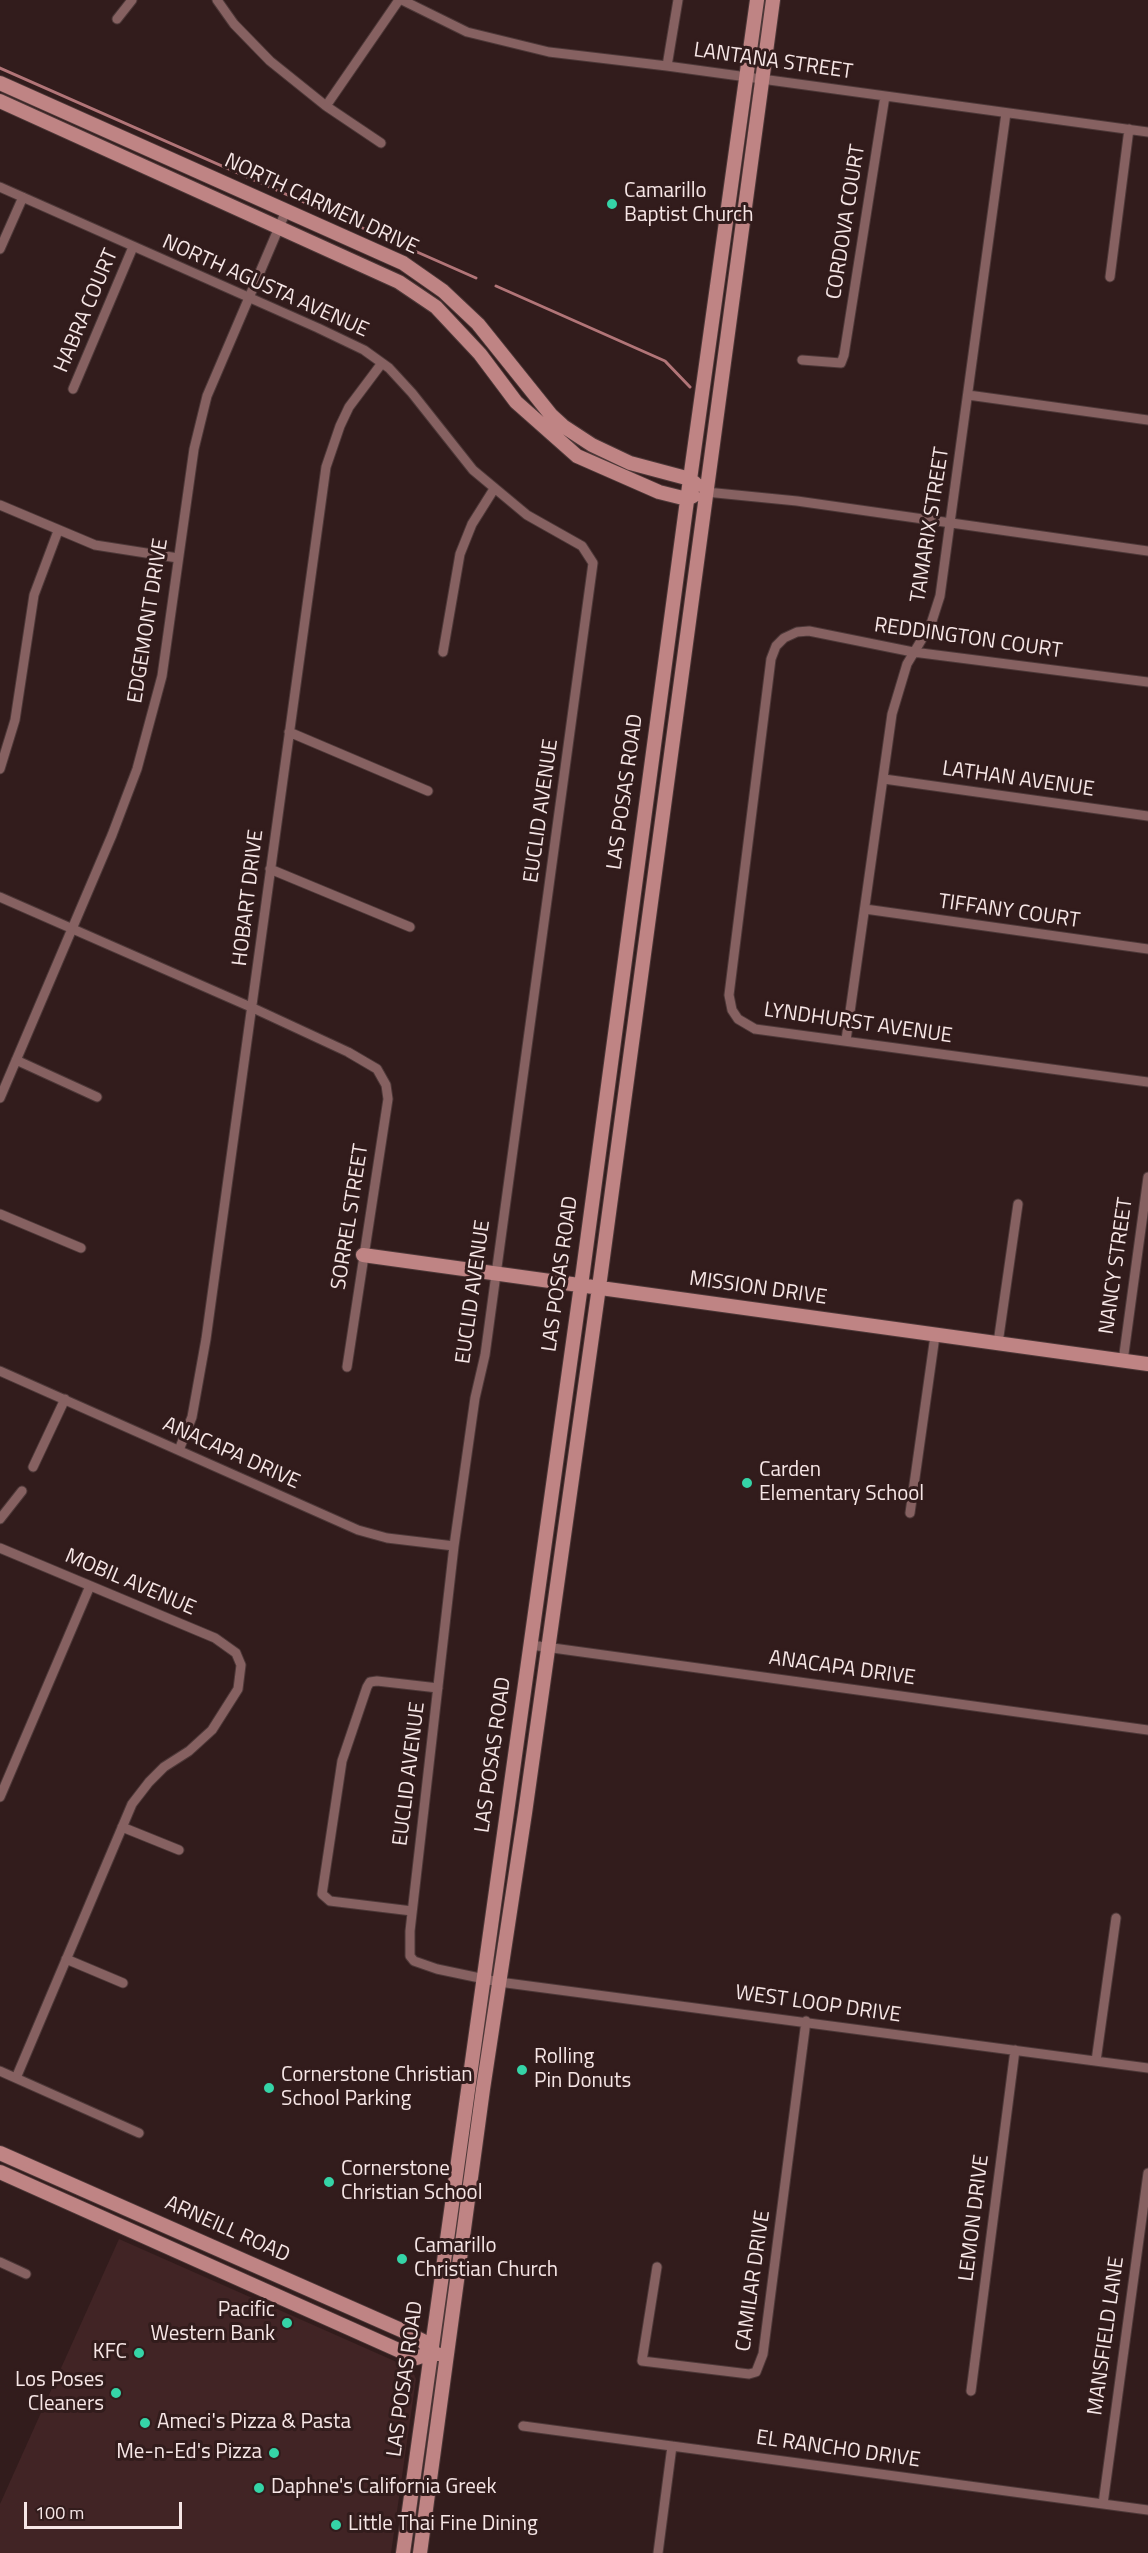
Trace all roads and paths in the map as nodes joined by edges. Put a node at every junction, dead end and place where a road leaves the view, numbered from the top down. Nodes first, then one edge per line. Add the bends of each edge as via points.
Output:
1 (132, 0) edge
2 (217, 0) edge
3 (400, 0) edge
4 (678, 0) edge
5 (757, 0) edge
6 (773, 0) edge
7 (117, 19) dead end
8 (667, 66) junction
9 (747, 76) junction
10 (762, 79) junction
11 (0, 83) edge
12 (885, 96) junction
13 (0, 101) edge
14 (326, 106) junction
15 (1006, 113) junction
16 (1129, 129) junction
17 (1148, 132) edge
18 (381, 143) dead end
19 (0, 187) edge
20 (23, 197) junction
21 (286, 211) junction
22 (280, 228) junction
23 (133, 247) junction
24 (0, 249) edge
25 (1110, 277) dead end
26 (248, 297) junction
27 (802, 360) dead end
28 (382, 363) junction
29 (73, 389) dead end
30 (968, 395) junction
31 (1148, 420) edge
32 (690, 479) junction
33 (494, 489) junction
34 (706, 492) junction
35 (687, 499) junction
36 (0, 505) edge
37 (951, 522) junction
38 (58, 531) junction
39 (1148, 551) edge
40 (591, 556) joint
41 (178, 558) junction
42 (784, 638) joint
43 (443, 652) dead end
44 (914, 652) junction
45 (1148, 682) edge
46 (290, 732) junction
47 (0, 769) edge
48 (884, 779) junction
49 (428, 791) dead end
50 (1148, 816) edge
51 (270, 870) junction
52 (0, 897) edge
53 (865, 909) junction
54 (410, 927) dead end
55 (72, 928) junction
56 (1148, 949) edge
57 (253, 1008) junction
58 (846, 1040) junction
59 (16, 1060) junction
60 (1148, 1082) edge
61 (97, 1097) dead end
62 (0, 1098) edge
63 (1148, 1177) edge
64 (1018, 1204) dead end
65 (0, 1214) edge
66 (81, 1248) dead end
67 (363, 1255) junction
68 (495, 1275) junction
69 (581, 1285) junction
70 (599, 1287) junction
71 (934, 1336) junction
72 (998, 1343) junction
73 (1122, 1360) junction
74 (1148, 1364) edge
75 (347, 1367) dead end
76 (0, 1371) edge
77 (65, 1399) junction
78 (179, 1450) junction
79 (33, 1467) dead end
80 (22, 1491) dead end
81 (910, 1513) dead end
82 (0, 1520) edge
83 (454, 1546) junction
84 (0, 1548) edge
85 (90, 1586) junction
86 (531, 1645) junction
87 (547, 1648) junction
88 (438, 1688) junction
89 (1148, 1730) edge
90 (0, 1797) edge
91 (122, 1827) junction
92 (180, 1850) dead end
93 (412, 1911) junction
94 (1116, 1918) dead end
95 (66, 1959) junction
96 (483, 1979) junction
97 (499, 1982) junction
98 (123, 1983) dead end
99 (806, 2021) junction
100 (1015, 2050) junction
101 (1096, 2061) junction
102 (1148, 2068) edge
103 (0, 2071) edge
104 (16, 2078) junction
105 (139, 2133) dead end
106 (0, 2153) edge
107 (0, 2172) edge
108 (1148, 2173) edge
109 (0, 2262) edge
110 (657, 2268) dead end
111 (26, 2274) dead end
112 (431, 2353) junction
113 (447, 2357) junction
114 (971, 2391) dead end
115 (523, 2426) dead end
116 (672, 2446) junction
117 (1103, 2504) junction
118 (1148, 2510) edge
119 (403, 2553) edge
120 (420, 2553) edge
121 (658, 2553) edge

1 - 7 street
2 - 14 street via 262,54
3 - 8 street, LANTANA STREET via 467,32 514,45
3 - 14 street
4 - 8 street
5 - 9 main road, LAS POSAS ROAD
6 - 10 main road, LAS POSAS ROAD
8 - 9 street, LANTANA STREET
9 - 10 street, LANTANA STREET
9 - 32 main road, LAS POSAS ROAD
10 - 12 street, LANTANA STREET
10 - 34 main road, LAS POSAS ROAD
11 - 21 main road, NORTH CARMEN DRIVE
12 - 15 street, LANTANA STREET
12 - 27 street, CORDOVA COURT via 844,355 841,363
13 - 22 main road, NORTH CARMEN DRIVE
14 - 18 street
15 - 16 street, LANTANA STREET
15 - 30 street, TAMARIX STREET
16 - 17 street, LANTANA STREET
16 - 25 street
19 - 20 street, NORTH AGUSTA AVENUE
20 - 23 street, NORTH AGUSTA AVENUE
20 - 24 street
21 - 22 street, EDGEMONT DRIVE
21 - 32 main road, NORTH CARMEN DRIVE via 403,263 443,291 478,324 551,415 578,436 630,463
22 - 26 street, EDGEMONT DRIVE
22 - 35 main road, NORTH CARMEN DRIVE via 399,282 436,307 480,354 516,402 577,456 659,492
23 - 26 street, NORTH AGUSTA AVENUE
23 - 29 street, HABRA COURT
26 - 28 street, NORTH AGUSTA AVENUE via 335,335
26 - 41 street, EDGEMONT DRIVE via 207,396 194,449
28 - 33 street, NORTH AGUSTA AVENUE via 426,409 461,457
28 - 46 street, HOBART DRIVE via 350,407 326,467
30 - 31 street
30 - 37 street, TAMARIX STREET
32 - 34 main road, NORTH CARMEN DRIVE
32 - 35 main road, LAS POSAS ROAD
33 - 40 street, NORTH AGUSTA AVENUE via 527,515 582,546
33 - 43 street via 472,524 460,554
34 - 35 main road
34 - 37 street
34 - 70 main road, LAS POSAS ROAD
35 - 69 main road, LAS POSAS ROAD
36 - 38 street
37 - 39 street
37 - 44 street, TAMARIX STREET via 935,615
38 - 41 street via 113,550
38 - 47 street via 34,595 15,720
40 - 68 street, EUCLID AVENUE via 591,588
41 - 55 street, EDGEMONT DRIVE via 162,676 151,721 112,835
42 - 44 street, REDDINGTON COURT via 808,631
42 - 58 street, LYNDHURST AVENUE via 771,659 730,1004 738,1019 755,1029
44 - 45 street, REDDINGTON COURT
44 - 48 street, TAMARIX STREET via 896,697
46 - 49 street
46 - 51 street, HOBART DRIVE
48 - 50 street, LATHAN AVENUE
48 - 53 street, TAMARIX STREET
51 - 54 street
51 - 57 street, HOBART DRIVE
52 - 55 street
53 - 56 street, TIFFANY COURT
53 - 58 street, TAMARIX STREET
55 - 57 street
55 - 59 street, EDGEMONT DRIVE
57 - 67 street, SORREL STREET via 348,1052 373,1065 380,1074 387,1099
57 - 78 street, HOBART DRIVE via 200,1381
58 - 60 street, LYNDHURST AVENUE
59 - 61 street
59 - 62 street, EDGEMONT DRIVE
63 - 73 street, NANCY STREET
64 - 72 street
65 - 66 street
67 - 68 main road, MISSION DRIVE
67 - 75 street, SORREL STREET
68 - 69 main road, MISSION DRIVE
68 - 83 street, EUCLID AVENUE
69 - 70 main road, MISSION DRIVE
69 - 86 main road, LAS POSAS ROAD
70 - 71 main road, MISSION DRIVE
70 - 87 main road, LAS POSAS ROAD
71 - 72 main road, MISSION DRIVE
71 - 81 street
72 - 73 main road, MISSION DRIVE
73 - 74 main road, MISSION DRIVE
76 - 77 street, ANACAPA DRIVE
77 - 78 street, ANACAPA DRIVE
77 - 79 street
78 - 83 street, ANACAPA DRIVE via 358,1530 387,1538
80 - 82 street
83 - 88 street, EUCLID AVENUE
84 - 85 street, MOBIL AVENUE
85 - 90 street
85 - 91 street, MOBIL AVENUE via 215,1638 231,1648 240,1660 238,1689 222,1717 201,1741 148,1782
86 - 87 street, ANACAPA DRIVE
86 - 96 main road, LAS POSAS ROAD
87 - 89 street, ANACAPA DRIVE
87 - 97 main road, LAS POSAS ROAD
88 - 93 street, EUCLID AVENUE
88 - 93 street via 377,1681 367,1687 342,1761 322,1894 330,1902
91 - 92 street
91 - 95 street
93 - 96 street, EUCLID AVENUE via 412,1959
94 - 101 street
95 - 98 street
95 - 104 street
96 - 97 street, WEST LOOP DRIVE
96 - 112 main road, LAS POSAS ROAD
97 - 99 street, WEST LOOP DRIVE
97 - 113 main road, LAS POSAS ROAD
99 - 100 street, WEST LOOP DRIVE
99 - 110 street, CAMILAR DRIVE via 763,2354 756,2372 642,2361
100 - 101 street, WEST LOOP DRIVE
100 - 114 street, LEMON DRIVE
101 - 102 street, WEST LOOP DRIVE
103 - 104 street
104 - 105 street
106 - 112 main road, ARNEILL ROAD via 401,2330 423,2341
107 - 112 main road, ARNEILL ROAD via 416,2358
108 - 117 street, MANSFIELD LANE
109 - 111 street
112 - 113 main road, ARNEILL ROAD
112 - 119 main road, LAS POSAS ROAD
113 - 120 main road, LAS POSAS ROAD
115 - 116 street, EL RANCHO DRIVE
116 - 117 street, EL RANCHO DRIVE
116 - 121 street
117 - 118 street, EL RANCHO DRIVE

